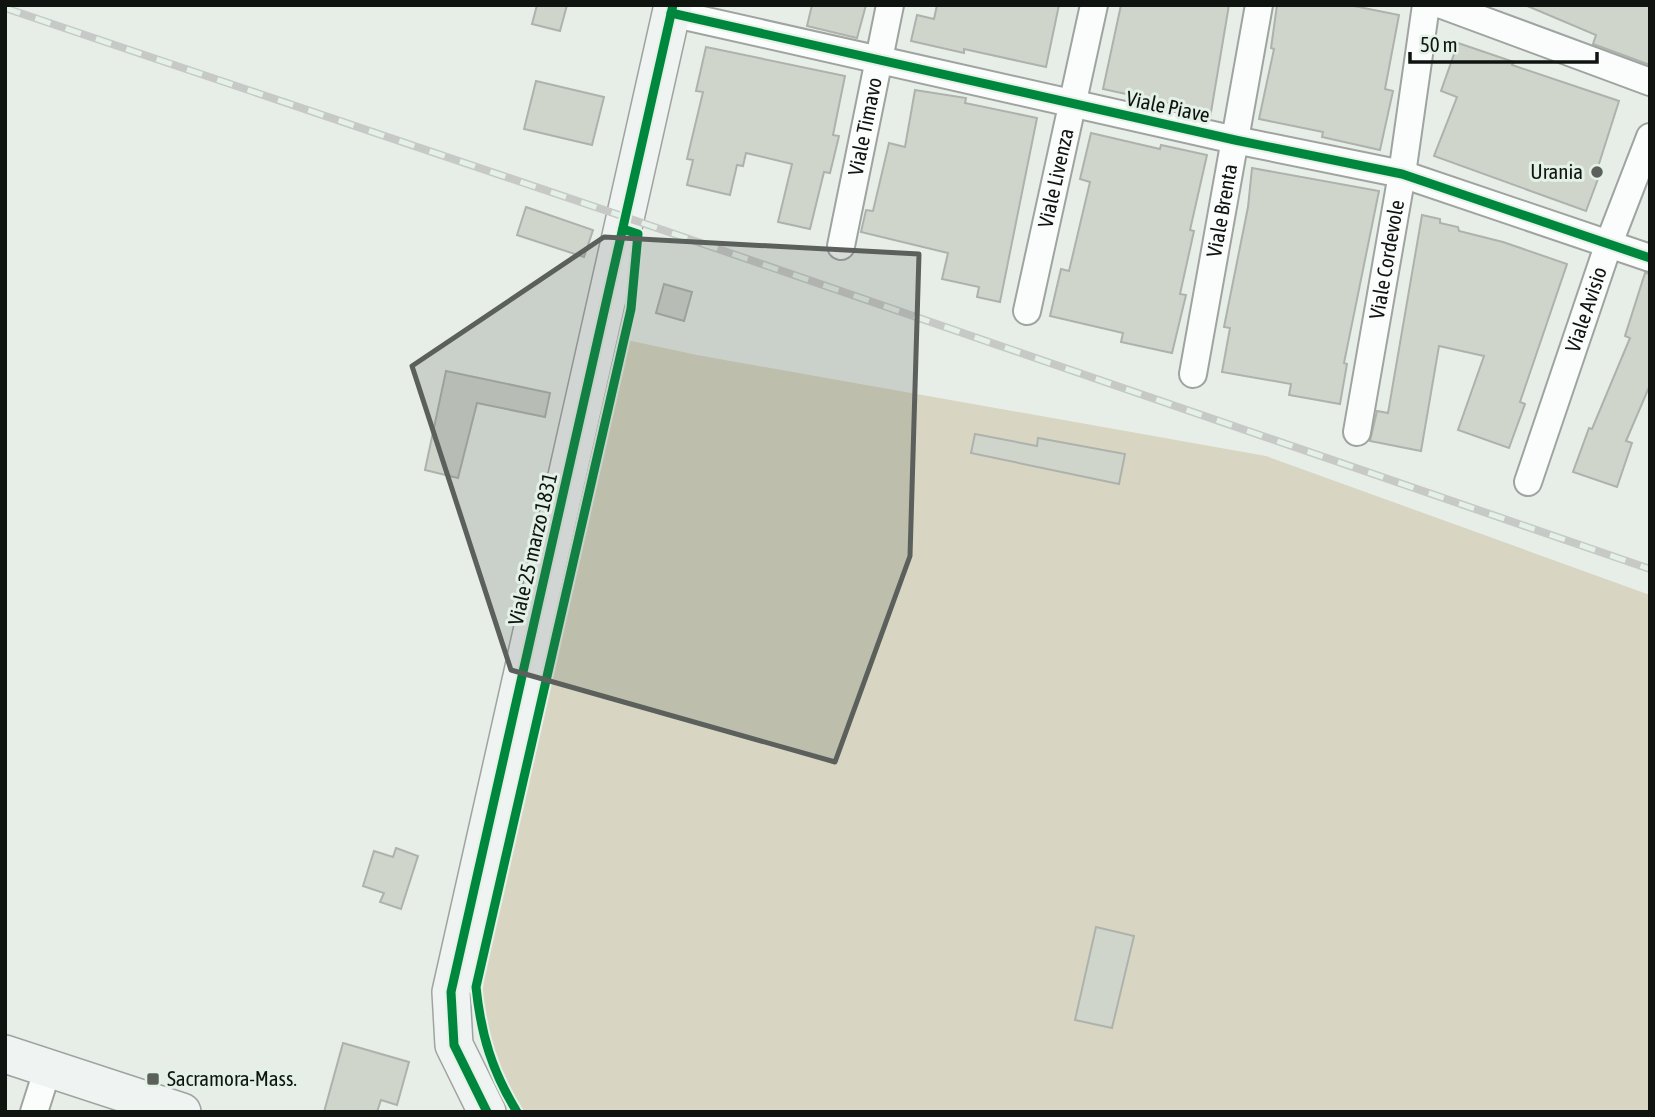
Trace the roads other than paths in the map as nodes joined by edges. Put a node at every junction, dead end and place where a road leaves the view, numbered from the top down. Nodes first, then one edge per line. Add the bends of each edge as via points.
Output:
1 (890, 5) edge
2 (1094, 5) edge
3 (1259, 5) edge
4 (1426, 5) edge
5 (1443, 5) edge
6 (672, 9) edge
7 (1501, 15) edge
8 (878, 61) junction
9 (1650, 82) edge
10 (1071, 104) junction
11 (1650, 137) edge
12 (1236, 140) junction
13 (1402, 174) junction
14 (1609, 243) junction
15 (841, 246) dead end
16 (1650, 258) edge
17 (1027, 310) dead end
18 (1193, 374) dead end
19 (1357, 432) dead end
20 (1528, 482) dead end
21 (5, 1054) edge
22 (48, 1068) junction
23 (481, 1107) edge
24 (34, 1112) edge
25 (182, 1112) edge

1 - 8 street, Viale Timavo
2 - 10 street, Viale Livenza
3 - 12 street, Viale Brenta
4 - 13 street, Viale Cordevole
5 - 7 street
6 - 8 street, Viale Piave
6 - 23 street, Viale 25 marzo 1831 via 451,992 454,1045
7 - 9 street
8 - 10 street, Viale Piave
8 - 15 street, Viale Timavo
10 - 12 street, Viale Piave
10 - 17 street, Viale Livenza
11 - 14 street, Viale Avisio
12 - 13 street, Viale Piave
12 - 18 street, Viale Brenta
13 - 14 street, Viale Piave
13 - 19 street, Viale Cordevole
14 - 16 street, Viale Piave
14 - 20 street, Viale Avisio
21 - 22 street
22 - 24 street
22 - 25 street

